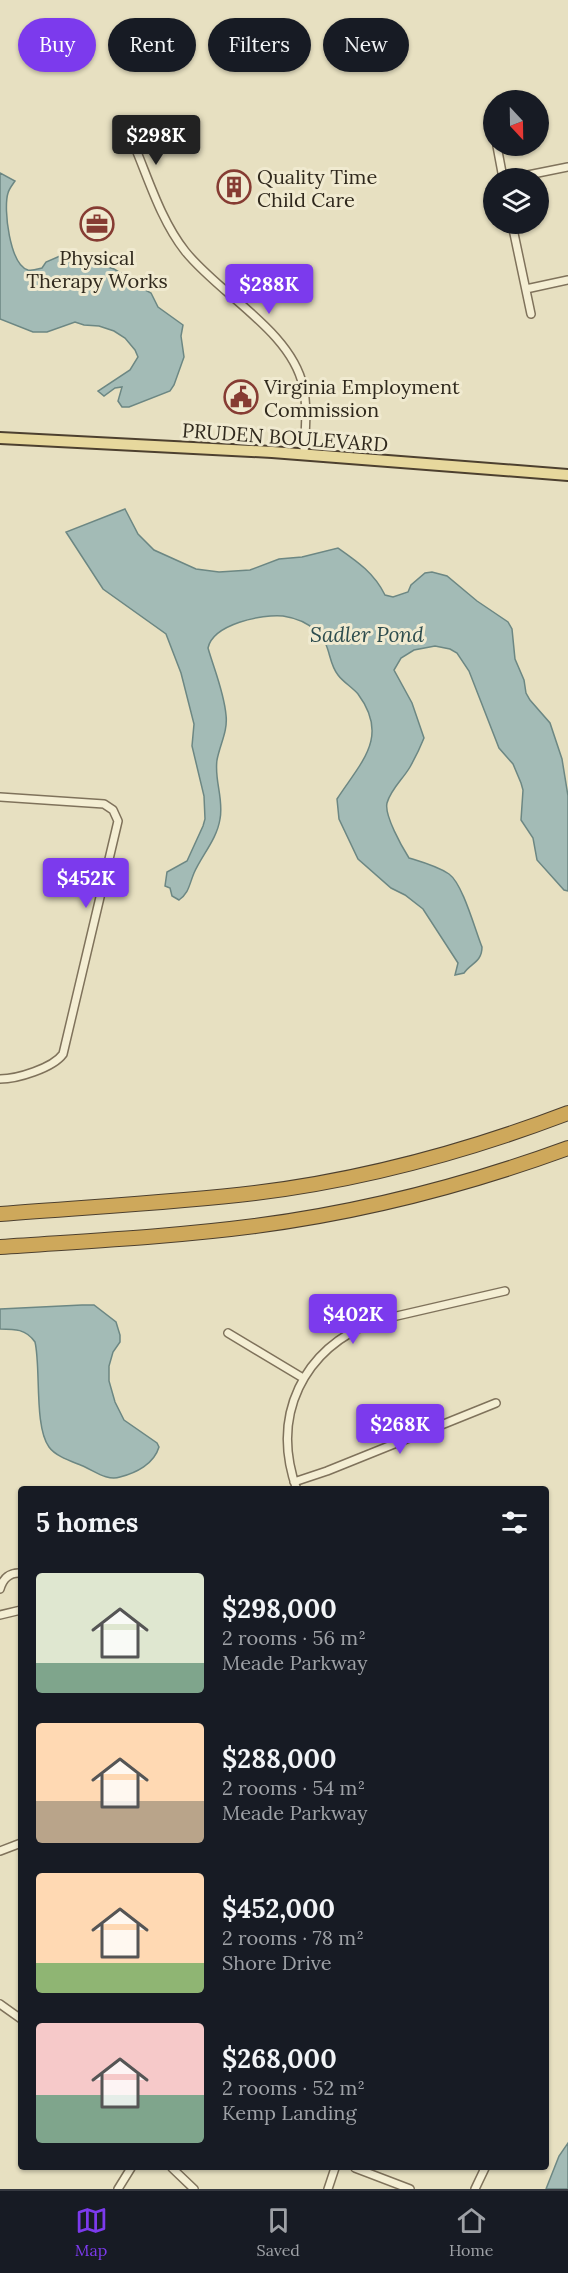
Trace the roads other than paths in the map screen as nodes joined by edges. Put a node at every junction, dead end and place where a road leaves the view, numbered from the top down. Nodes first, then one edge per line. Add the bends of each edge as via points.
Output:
1 (132, 140) dead end
2 (568, 167) edge
3 (549, 171) edge
4 (514, 234) edge
5 (568, 280) edge
6 (526, 289) junction
7 (531, 314) dead end
8 (0, 438) edge
9 (304, 454) junction
10 (568, 475) edge
11 (0, 797) edge
12 (0, 1079) edge
13 (568, 1113) edge
14 (568, 1148) edge
15 (0, 1214) edge
16 (0, 1247) edge
17 (505, 1291) dead end
18 (228, 1333) dead end
19 (303, 1378) junction
20 (496, 1403) dead end
21 (295, 1486) edge
22 (18, 1573) edge
23 (0, 1589) edge
24 (18, 1611) edge
25 (0, 1615) edge
26 (18, 1844) edge
27 (0, 1851) edge
28 (0, 2004) edge
29 (18, 2017) edge
30 (130, 2170) edge
31 (174, 2170) edge
32 (335, 2170) edge
33 (360, 2170) edge
34 (484, 2170) edge
35 (118, 2189) edge
36 (194, 2189) edge
37 (328, 2189) edge
38 (410, 2189) edge
39 (475, 2189) edge

1 - 9 street via 166,220 185,252 281,343 295,363 306,400
2 - 3 street
4 - 6 street
5 - 6 street
6 - 7 street
8 - 9 main road, PRUDEN BOULEVARD
9 - 10 main road, PRUDEN BOULEVARD
11 - 12 street via 104,804 113,810 118,821 67,1047 53,1064
13 - 15 highway via 449,1152 337,1179 257,1193
14 - 16 highway via 450,1186 312,1217 196,1233
17 - 19 street via 360,1326 330,1346
18 - 19 street
19 - 21 street via 288,1426 289,1461
20 - 21 street
22 - 23 street via 6,1577
24 - 25 street
26 - 27 street
28 - 29 street
30 - 35 street
31 - 36 street
32 - 37 street
33 - 38 street
34 - 39 street

